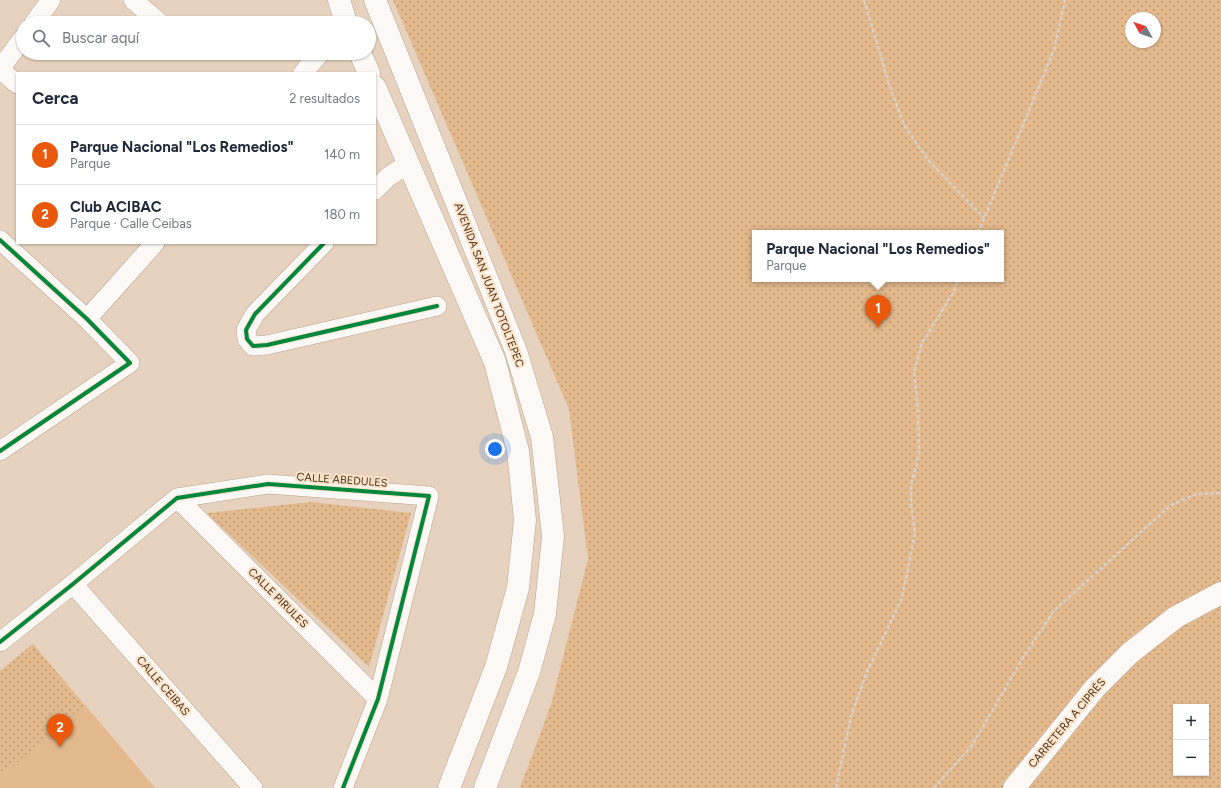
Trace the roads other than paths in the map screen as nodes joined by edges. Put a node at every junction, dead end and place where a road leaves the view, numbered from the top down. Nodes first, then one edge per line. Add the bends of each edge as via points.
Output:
1 (51, 0) edge
2 (133, 0) edge
3 (339, 0) edge
4 (375, 0) edge
5 (39, 16) edge
6 (152, 16) edge
7 (344, 16) edge
8 (16, 47) edge
9 (314, 60) edge
10 (363, 60) edge
11 (0, 69) edge
12 (304, 72) edge
13 (369, 72) edge
14 (16, 83) edge
15 (376, 89) edge
16 (409, 163) junction
17 (376, 189) edge
18 (0, 240) edge
19 (154, 244) edge
20 (323, 244) edge
21 (437, 306) dead end
22 (87, 319) junction
23 (0, 451) edge
24 (177, 498) junction
25 (73, 584) junction
26 (1221, 593) edge
27 (0, 642) edge
28 (378, 699) junction
29 (253, 788) edge
30 (343, 788) edge
31 (449, 788) edge
32 (485, 788) edge
33 (1014, 788) edge

1 - 5 street
2 - 6 street
3 - 7 main road
4 - 32 main road, AVENIDA SAN JUAN TOTOLTEPEC via 516,351 542,437 553,536 545,614 530,672
8 - 11 street
9 - 12 street
10 - 13 main road
11 - 14 street
15 - 16 main road, AVENIDA SAN JUAN TOTOLTEPEC
16 - 17 street
16 - 31 main road, AVENIDA SAN JUAN TOTOLTEPEC via 495,362 518,451 525,520 518,588 498,660
18 - 22 street
19 - 22 street
20 - 21 street via 256,314 246,330 247,339 253,346
22 - 23 street via 130,363
24 - 25 street
24 - 28 street, CALLE PIRULES
24 - 28 street, CALLE ABEDULES via 268,484 429,496
25 - 27 street
25 - 29 street, CALLE CEIBAS
26 - 33 main road, CARRETERA A CIPRÉS via 1176,617 1130,653 1095,688
28 - 30 street, CALLE ABEDULES

